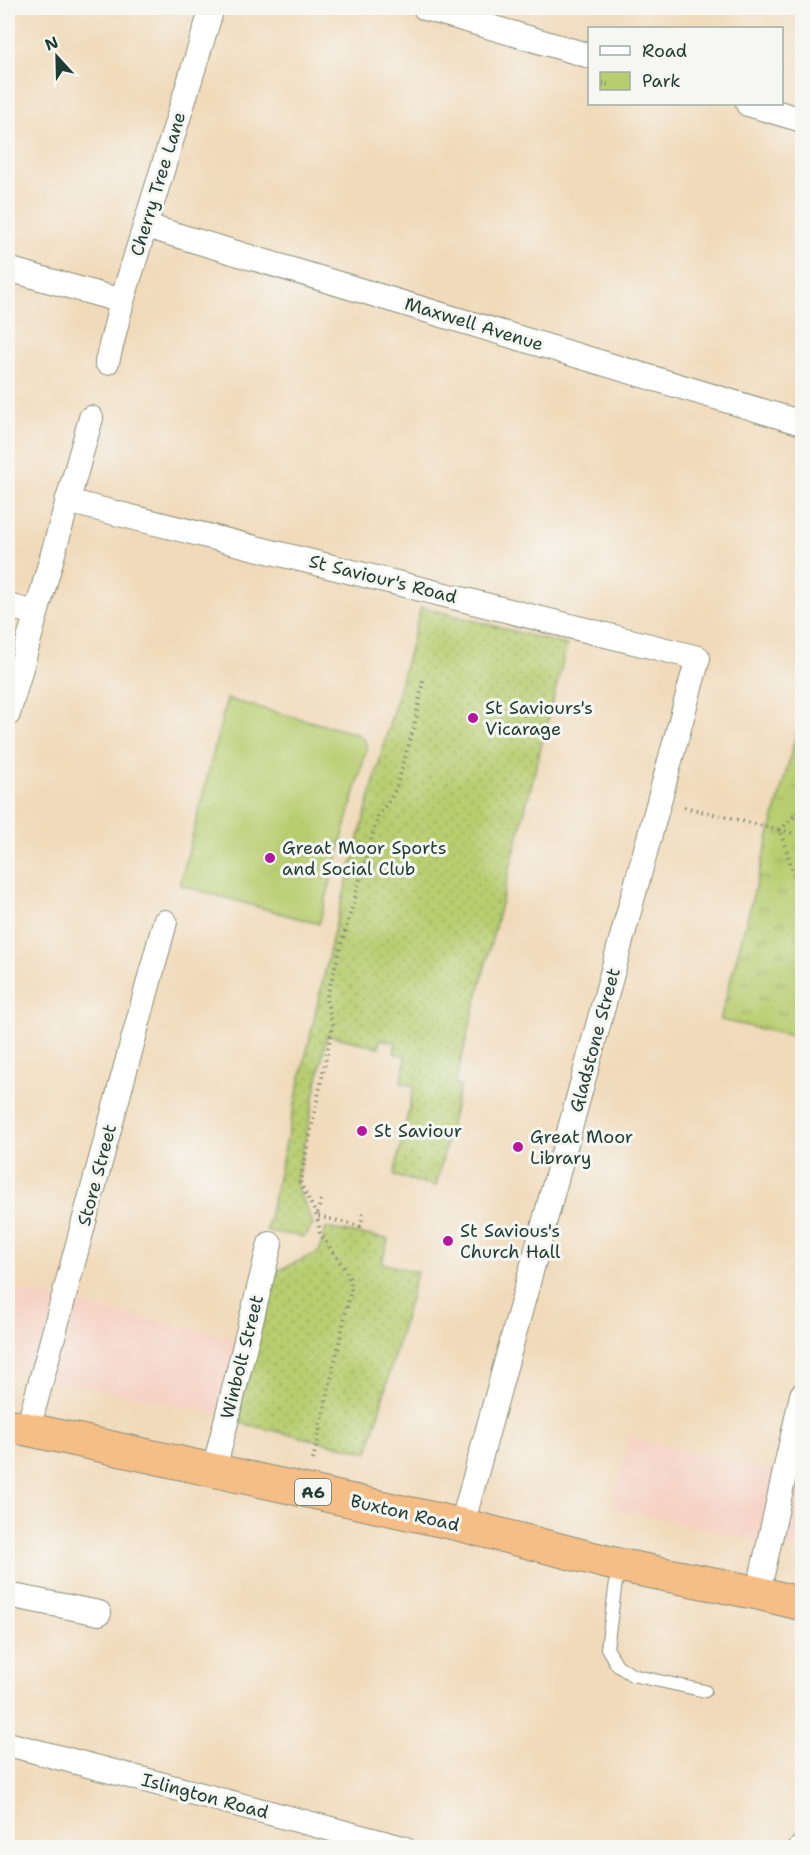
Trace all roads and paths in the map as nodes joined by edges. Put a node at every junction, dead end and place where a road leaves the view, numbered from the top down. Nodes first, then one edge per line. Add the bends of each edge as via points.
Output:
1 (212, 8) edge
2 (425, 8) edge
3 (588, 55) edge
4 (751, 105) edge
5 (802, 120) edge
6 (146, 226) junction
7 (8, 269) edge
8 (123, 301) junction
9 (107, 362) dead end
10 (91, 418) dead end
11 (802, 423) edge
12 (67, 501) junction
13 (8, 606) edge
14 (36, 613) junction
15 (698, 658) joint
16 (424, 676) dead end
17 (8, 714) edge
18 (660, 801) junction
19 (802, 809) edge
20 (780, 830) junction
21 (792, 832) dead end
22 (802, 901) edge
23 (165, 922) dead end
24 (321, 1200) dead end
25 (364, 1210) dead end
26 (317, 1216) junction
27 (270, 1244) dead end
28 (802, 1395) edge
29 (18, 1427) edge
30 (214, 1470) junction
31 (306, 1490) junction
32 (462, 1526) junction
33 (618, 1565) junction
34 (758, 1593) junction
35 (8, 1595) edge
36 (802, 1604) edge
37 (99, 1613) dead end
38 (705, 1690) dead end
39 (8, 1744) edge
40 (403, 1848) edge

1 - 6 street, Cherry Tree Lane
2 - 3 street
4 - 5 street
6 - 8 street, Cherry Tree Lane
6 - 11 street, Maxwell Avenue
7 - 8 street
8 - 9 street, Cherry Tree Lane
10 - 12 street
12 - 14 street
12 - 15 street, St Saviour's Road
13 - 14 street
14 - 17 street
15 - 18 street, Gladstone Street
16 - 26 path via 397,785 378,816 326,999 333,1024 300,1182
18 - 20 path
18 - 32 street, Gladstone Street
19 - 20 path
20 - 21 path
20 - 22 path
23 - 29 street, Store Street
24 - 26 path
25 - 26 path via 360,1226
26 - 31 path via 320,1233 346,1271 351,1289
27 - 30 street, Winbolt Street
28 - 34 street
29 - 30 highway, Buxton Road / A6
30 - 31 highway, Buxton Road / A6
31 - 32 highway, Buxton Road / A6
32 - 33 highway, Buxton Road / A6
33 - 34 highway, Buxton Road / A6
33 - 38 lane via 607,1648 617,1665 632,1675
34 - 36 highway, Buxton Road / A6
35 - 37 street
39 - 40 street, Islington Road

